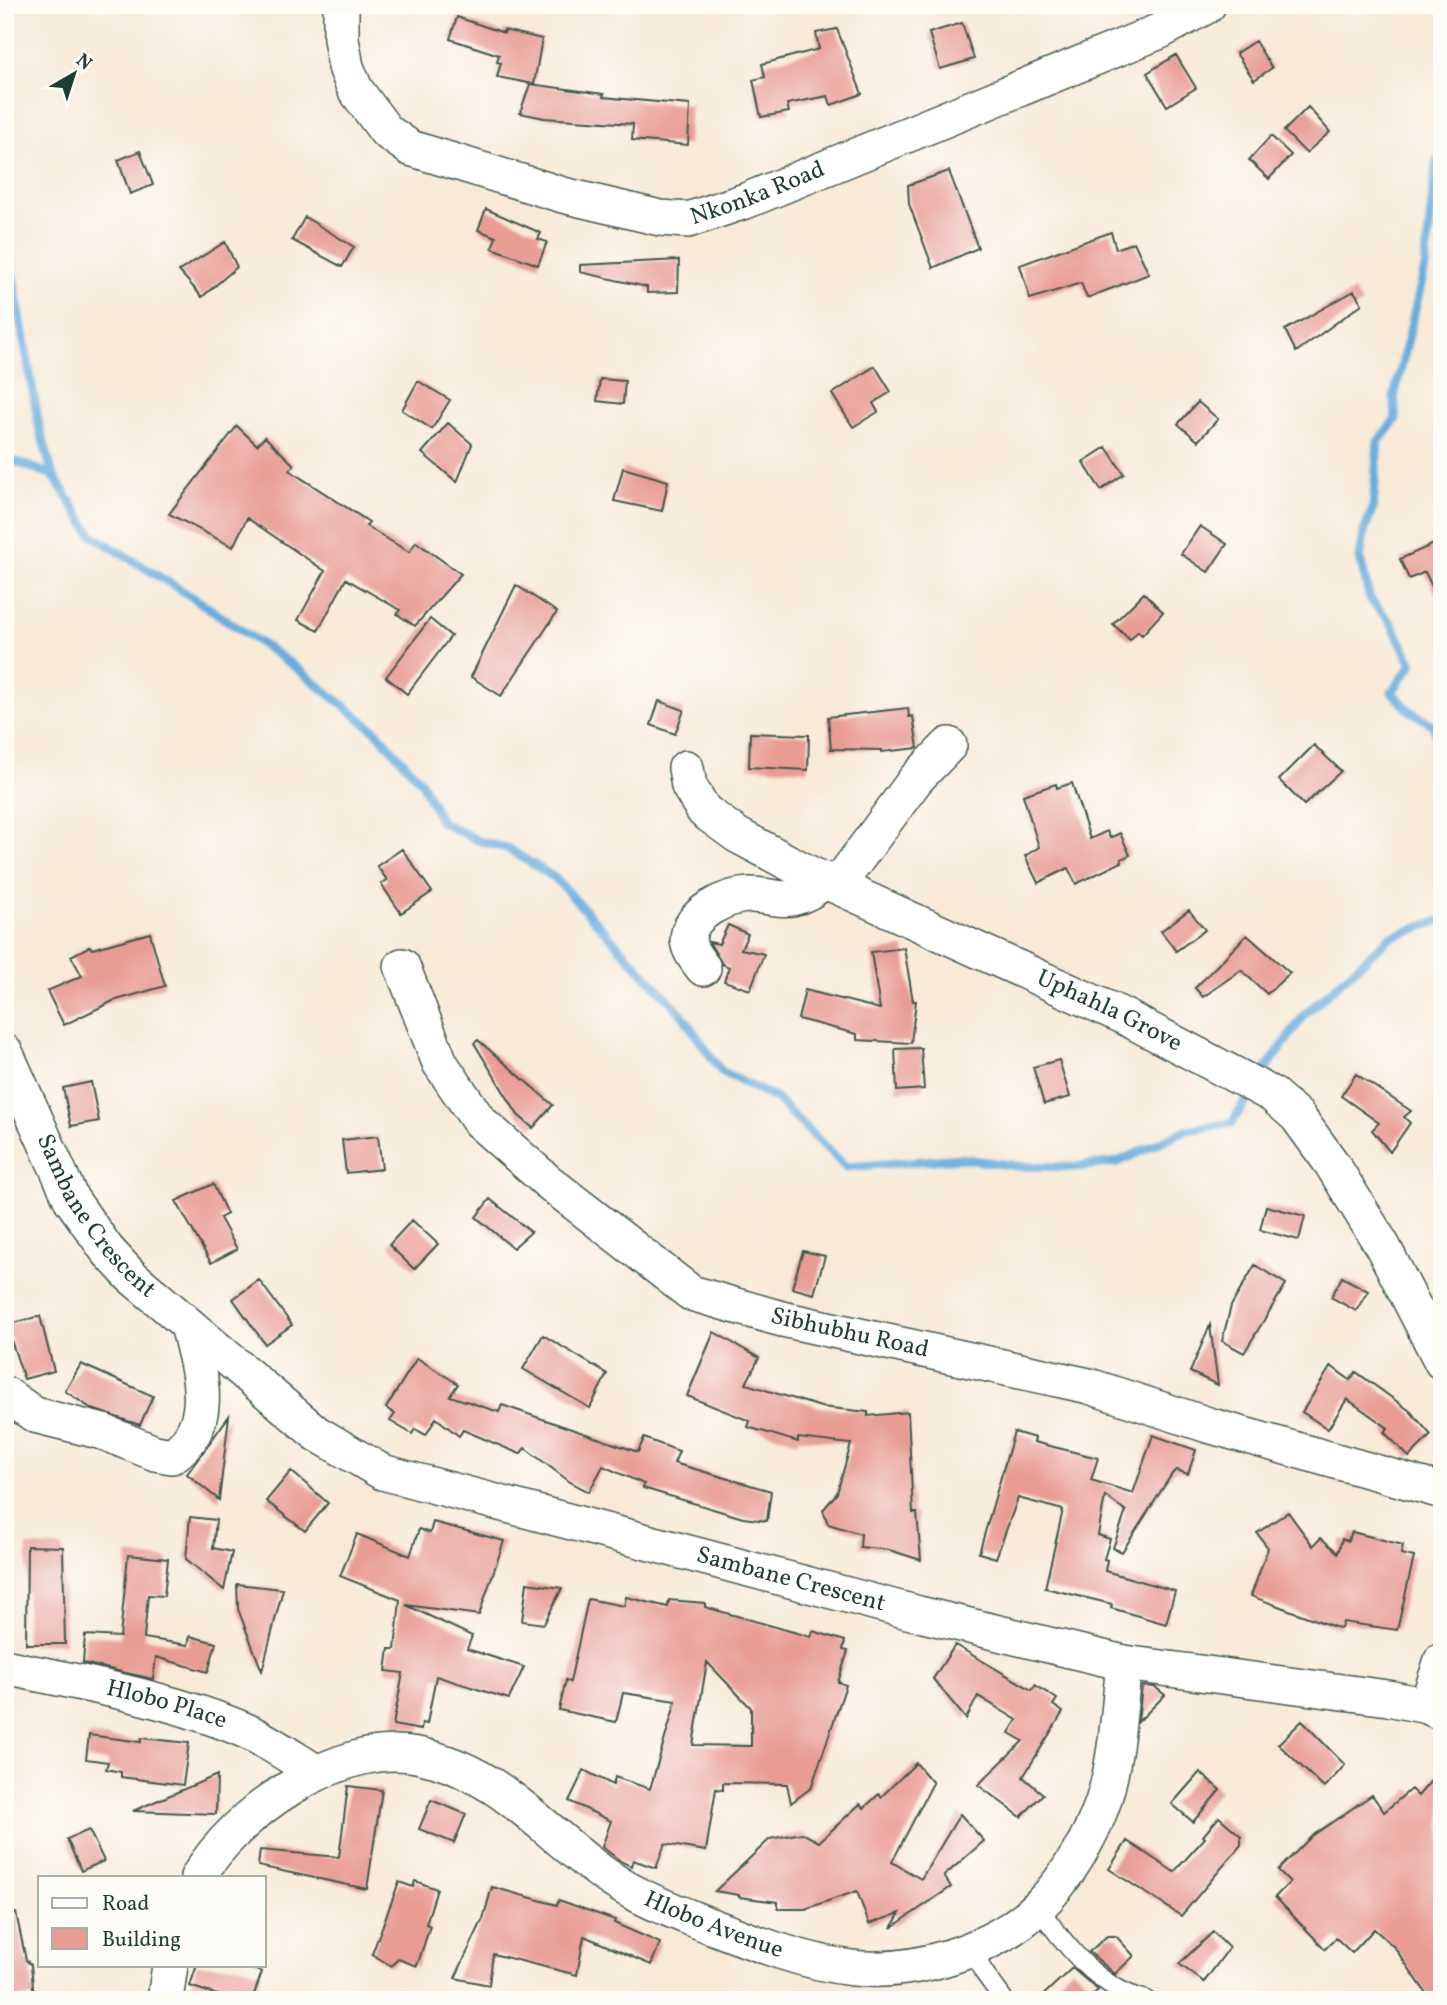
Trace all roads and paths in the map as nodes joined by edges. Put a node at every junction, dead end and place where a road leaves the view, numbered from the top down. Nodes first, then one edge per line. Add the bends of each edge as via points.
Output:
1 (341, 5) edge
2 (1208, 5) edge
3 (949, 745) dead end
4 (686, 768) dead end
5 (831, 883) junction
6 (402, 966) dead end
7 (703, 968) dead end
8 (5, 1052) edge
9 (188, 1325) junction
10 (1442, 1362) edge
11 (5, 1394) edge
12 (1442, 1491) edge
13 (1442, 1660) edge
14 (1124, 1662) junction
15 (5, 1667) edge
16 (1434, 1709) edge
17 (317, 1773) junction
18 (199, 1876) edge
19 (1038, 1907) junction
20 (971, 1948) junction
21 (170, 1966) edge
22 (165, 2000) edge
23 (1004, 2000) edge
24 (1147, 2000) edge

1 - 2 street, Nkonka Road via 346,67 355,89 386,131 410,148 563,195 660,218 688,220 748,200 1134,42
3 - 5 street
4 - 5 street, Uphahla Grove via 695,799 713,818
5 - 7 street via 794,898 752,895 715,904 692,927 688,939
5 - 10 street, Uphahla Grove via 1121,1015 1259,1086 1297,1116 1332,1164 1383,1247
6 - 12 street, Sibhubhu Road via 440,1063 479,1121 547,1181 691,1293 782,1319 1089,1386
8 - 9 street, Sambane Crescent via 86,1224 131,1276
9 - 11 street via 203,1409 192,1437 172,1456 35,1415
9 - 14 street, Sambane Crescent via 316,1433 382,1472 919,1614
13 - 16 street
14 - 16 street, Sambane Crescent
14 - 19 street, Hlobo Avenue via 1103,1802 1083,1845
15 - 17 street, Hlobo Place via 222,1722 245,1730
17 - 18 street, Hlobo Avenue via 279,1794 244,1823
17 - 20 street, Hlobo Avenue via 372,1756 414,1754 443,1761 515,1800 611,1879 649,1901 751,1941 810,1958 851,1968 893,1969
19 - 20 street, Hlobo Avenue
19 - 24 lane via 1067,1945 1101,1977 1121,1991
20 - 23 lane
21 - 22 street

